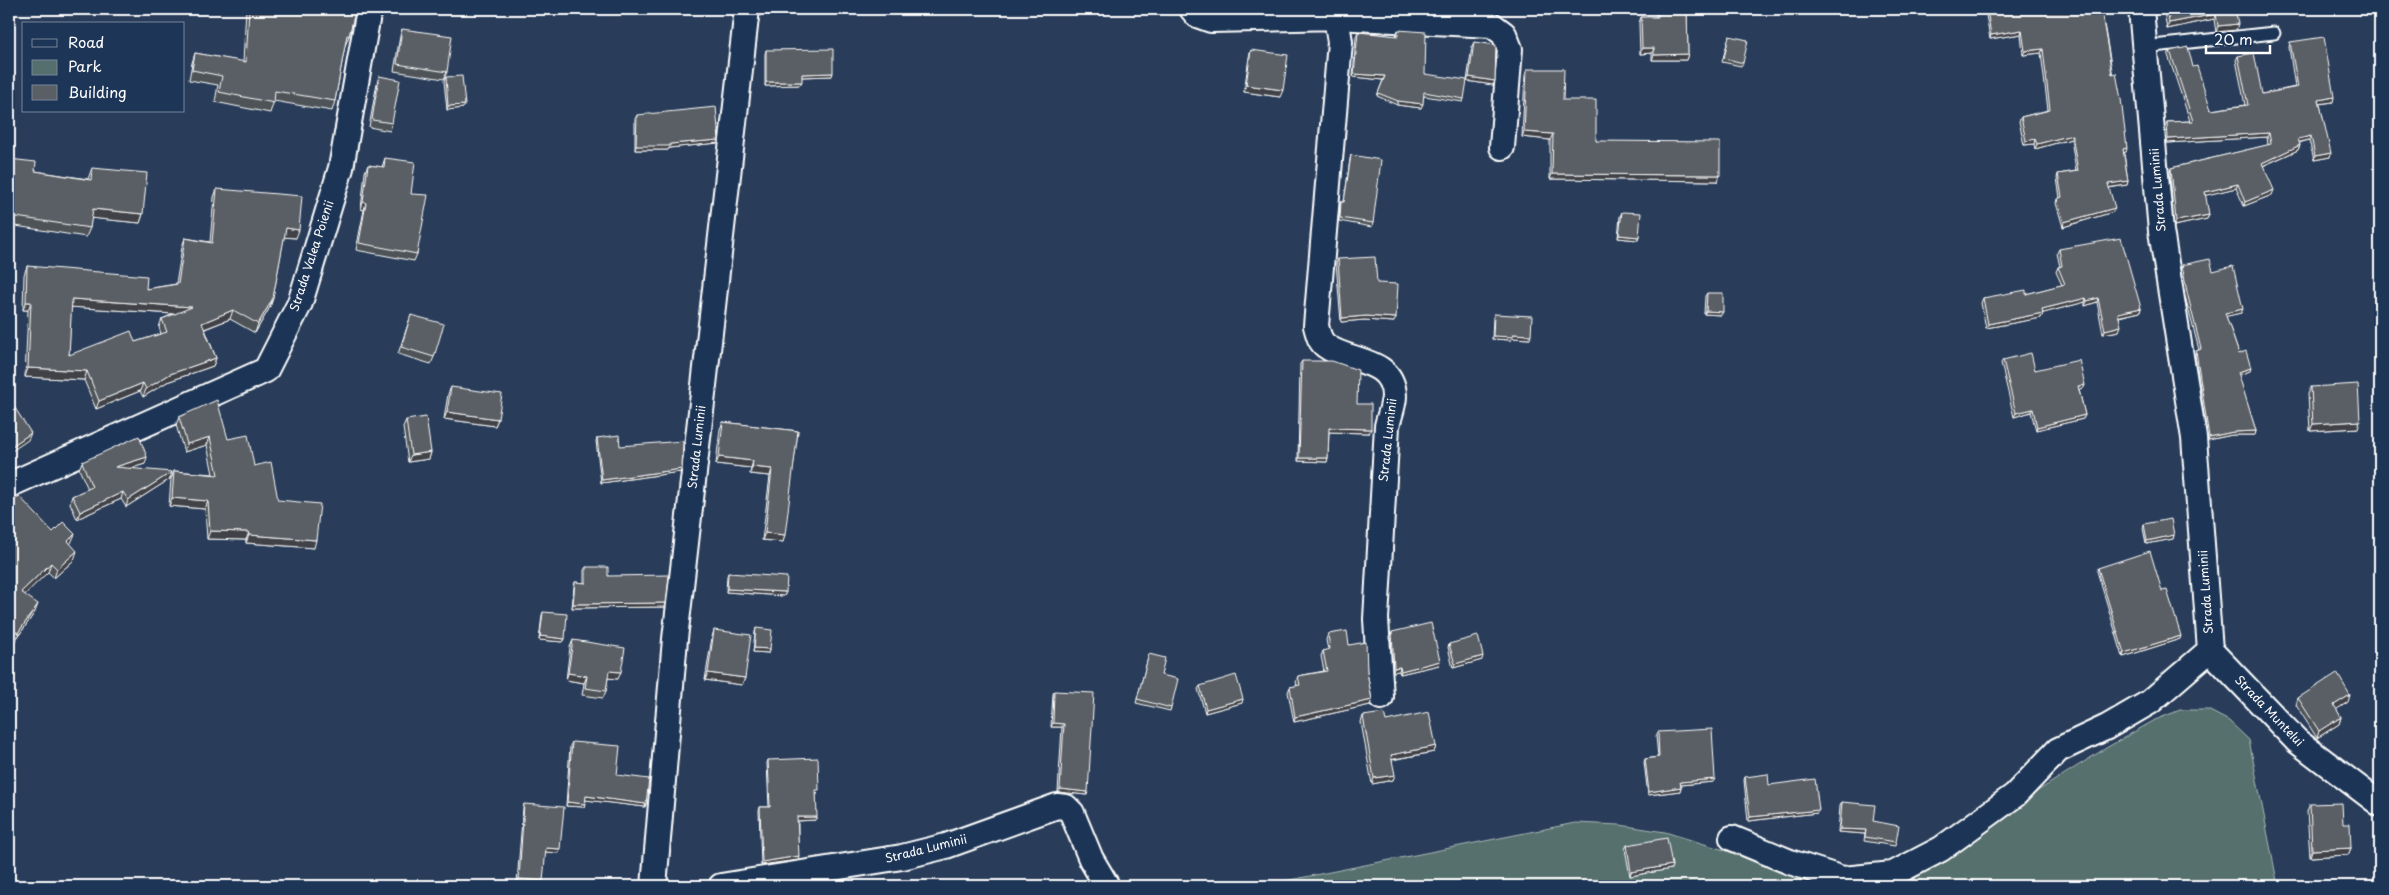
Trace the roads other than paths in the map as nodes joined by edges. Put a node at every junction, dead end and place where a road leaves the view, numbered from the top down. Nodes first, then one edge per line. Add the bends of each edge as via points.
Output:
1 (369, 9) edge
2 (748, 9) edge
3 (1192, 9) edge
4 (2141, 9) edge
5 (1336, 17) junction
6 (2274, 33) dead end
7 (2144, 47) junction
8 (1502, 146) dead end
9 (9, 485) edge
10 (2210, 650) junction
11 (1381, 697) dead end
12 (2380, 804) edge
13 (1732, 838) dead end
14 (654, 886) edge
15 (721, 886) edge
16 (1107, 886) edge

1 - 9 street, Strada Valea Poienii via 341,168 300,303 266,370
2 - 14 street, Strada Luminii via 675,639
3 - 5 street via 1197,15 1211,20
4 - 7 street, Strada Luminii
5 - 8 street via 1492,25 1504,34 1510,49
5 - 11 street, Strada Luminii via 1340,42 1316,326 1326,347 1381,369 1390,381 1394,395 1387,426 1376,619
6 - 7 lane
7 - 10 street, Strada Luminii via 2161,231 2194,438
10 - 12 street, Strada Muntelui via 2297,742
10 - 13 street, Strada Luminii via 2150,702 2058,750 2015,795 1941,849 1893,874 1843,879
15 - 16 street, Strada Luminii via 902,857 1057,806 1072,812 1091,860

